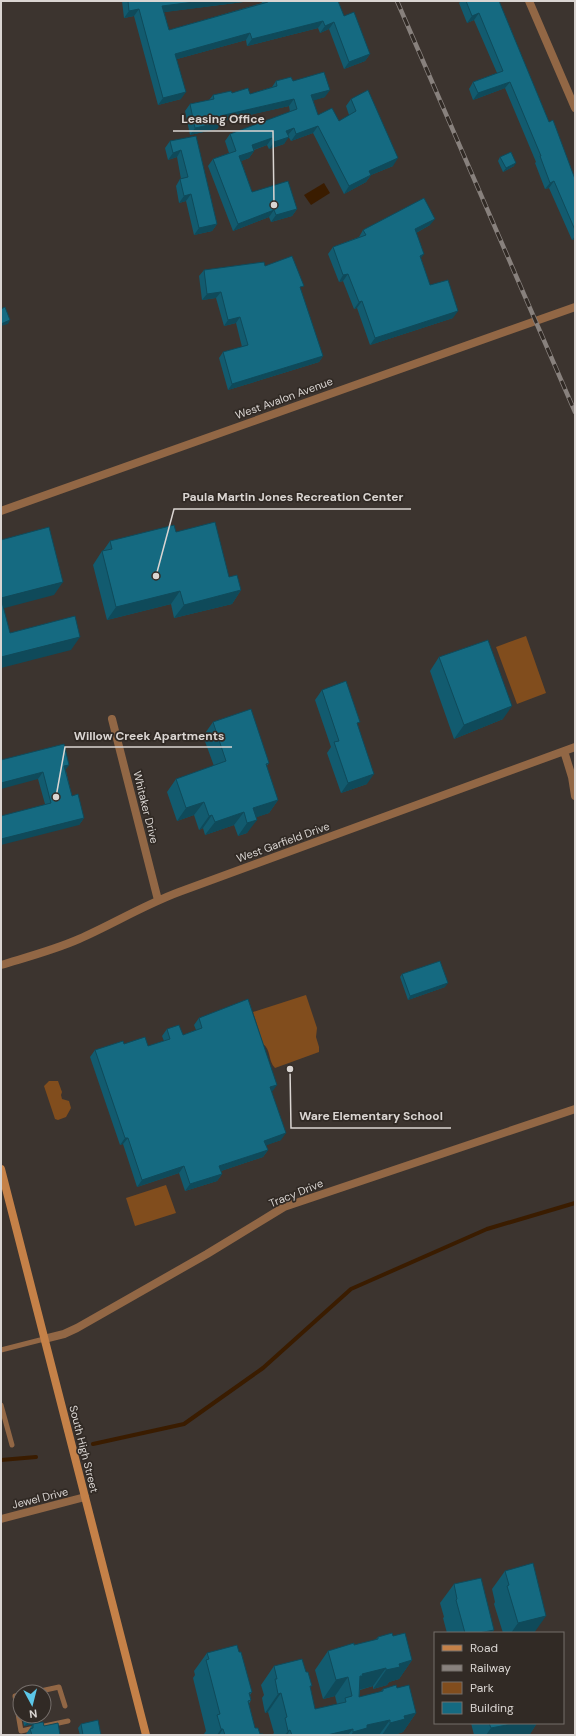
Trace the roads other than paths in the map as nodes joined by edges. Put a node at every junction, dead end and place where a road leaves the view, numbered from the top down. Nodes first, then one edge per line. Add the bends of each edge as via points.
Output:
1 (529, 1) edge
2 (575, 108) edge
3 (575, 307) edge
4 (1, 511) edge
5 (112, 719) dead end
6 (575, 747) edge
7 (564, 751) junction
8 (575, 796) edge
9 (158, 900) junction
10 (1, 965) edge
11 (575, 1109) edge
12 (1, 1168) edge
13 (44, 1339) junction
14 (1, 1350) edge
15 (1, 1405) edge
16 (12, 1445) dead end
17 (85, 1498) junction
18 (1, 1519) edge
19 (52, 1689) edge
20 (65, 1706) dead end
21 (68, 1721) dead end
22 (20, 1724) edge
23 (146, 1735) edge

1 - 2 street
3 - 4 street, West Avalon Avenue
5 - 9 street, Whitaker Drive
6 - 7 street, West Garfield Drive
7 - 8 street
7 - 9 street, West Garfield Drive
9 - 10 street, West Garfield Drive via 79,939
11 - 13 street, Tracy Drive via 284,1207 77,1328
12 - 13 main road, South High Street
13 - 14 lane
13 - 17 main road, South High Street
15 - 16 lane
17 - 18 street, Jewel Drive
17 - 23 main road, South High Street
19 - 20 lane via 59,1687
21 - 22 lane via 21,1731

